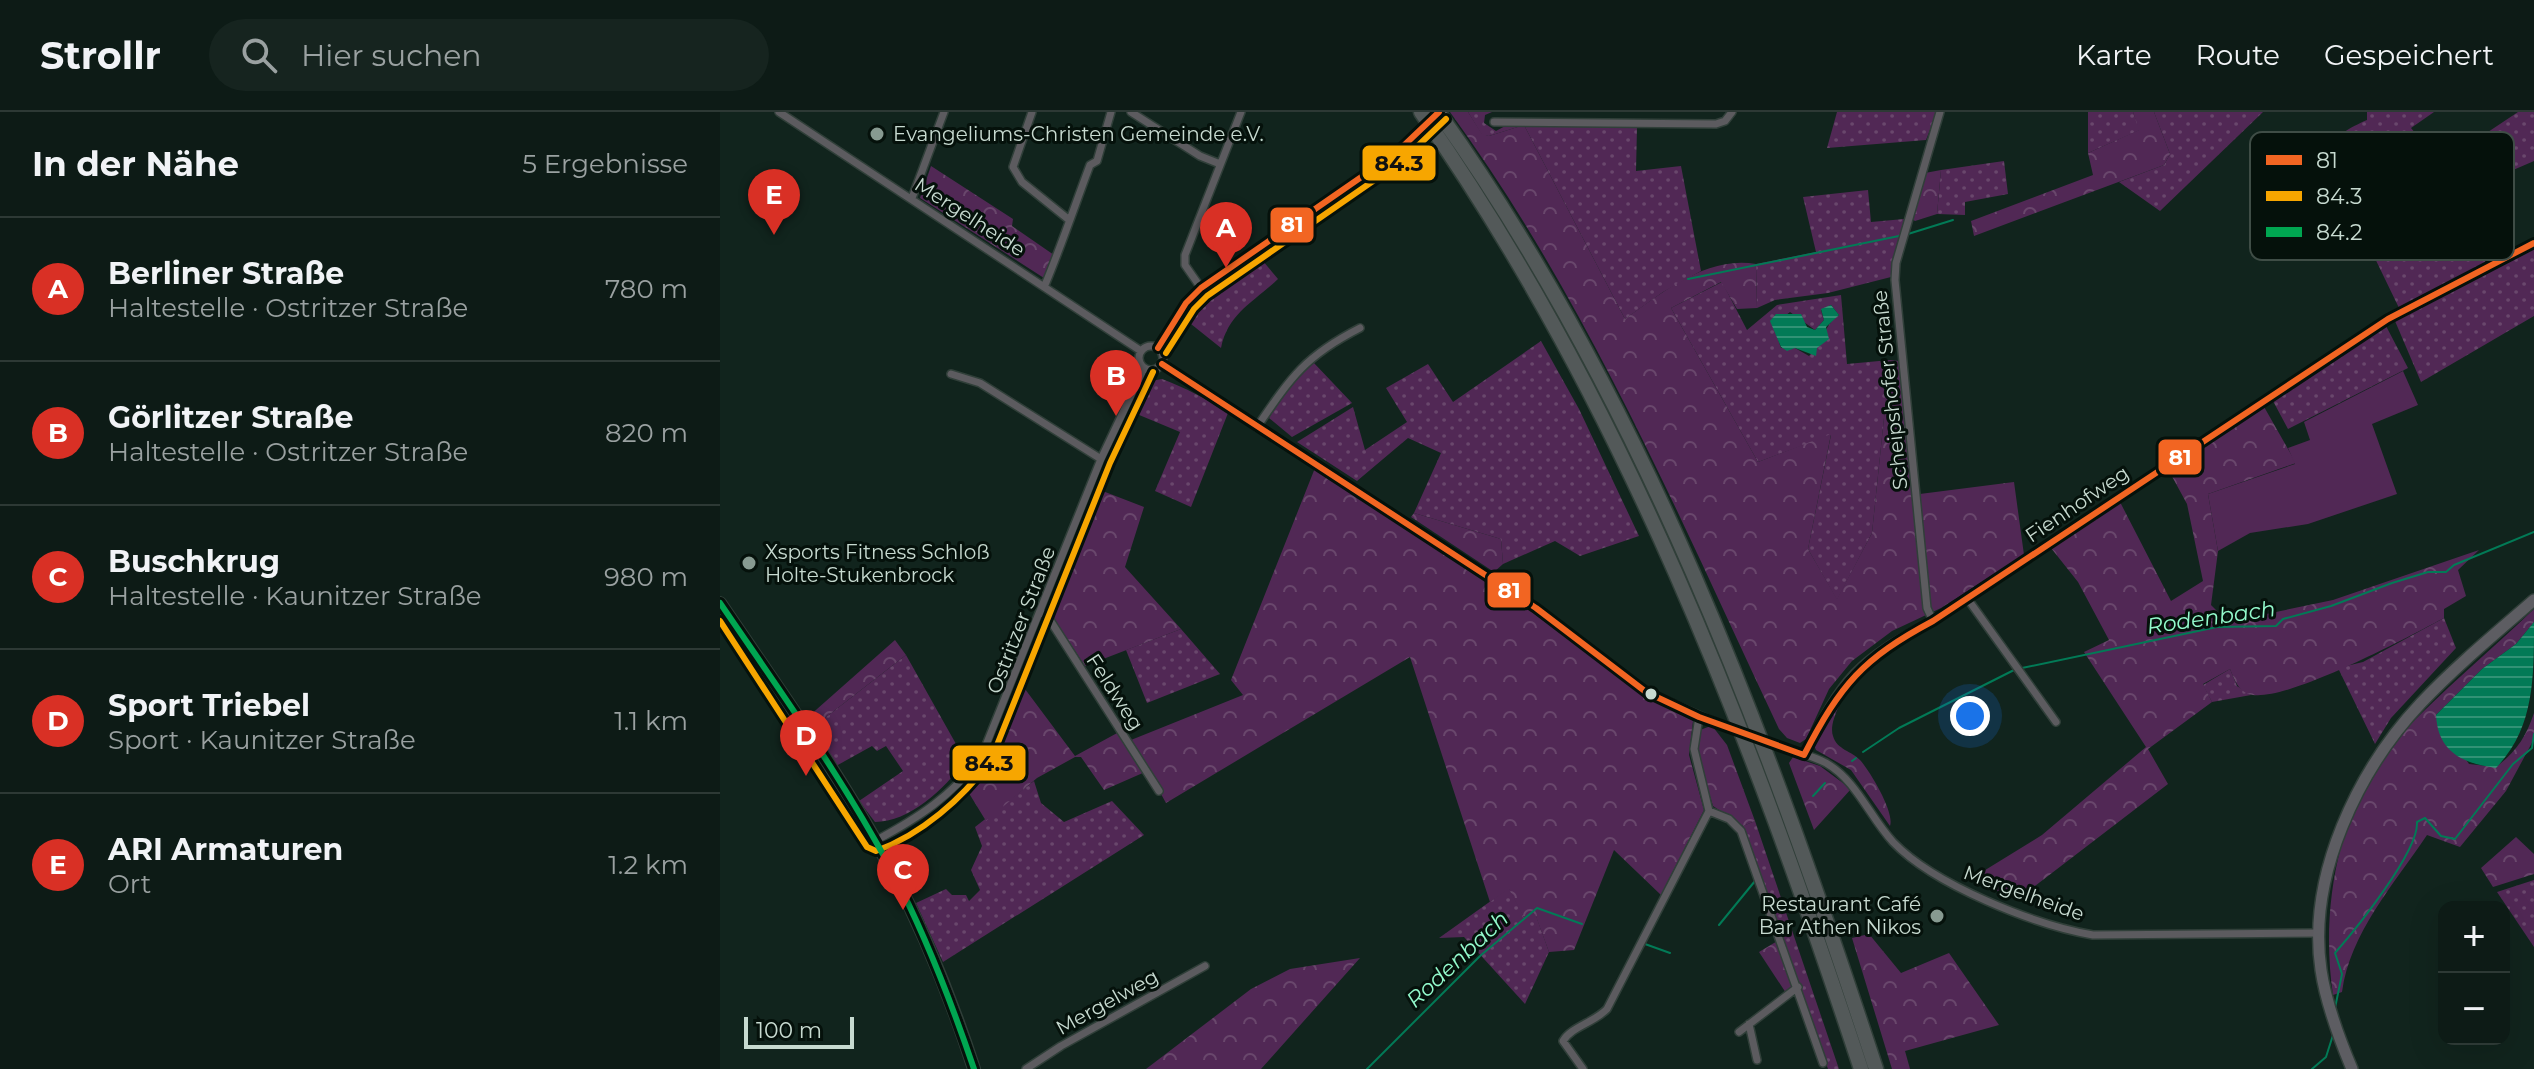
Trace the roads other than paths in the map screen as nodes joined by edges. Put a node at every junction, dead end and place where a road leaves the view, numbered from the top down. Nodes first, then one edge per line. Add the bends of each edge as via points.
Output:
1 (779, 112) edge
2 (944, 112) edge
3 (1032, 112) edge
4 (1111, 112) edge
5 (1131, 112) edge
6 (1241, 112) edge
7 (1421, 112) edge
8 (1439, 112) edge
9 (1732, 112) edge
10 (1940, 112) edge
11 (1494, 122) dead end
12 (1220, 164) junction
13 (912, 198) junction
14 (1068, 219) junction
15 (2534, 243) edge
16 (2514, 253) edge
17 (2501, 260) edge
18 (1045, 285) junction
19 (1201, 288) junction
20 (1360, 328) dead end
21 (1158, 348) junction
22 (1141, 351) junction
23 (1162, 364) junction
24 (1144, 368) junction
25 (951, 374) dead end
26 (1257, 427) junction
27 (1101, 459) junction
28 (1967, 598) junction
29 (2534, 600) edge
30 (720, 603) edge
31 (1041, 612) junction
32 (1933, 621) junction
33 (1699, 717) junction
34 (2056, 722) dead end
35 (1804, 755) junction
36 (1159, 791) dead end
37 (1709, 811) junction
38 (875, 841) junction
39 (2319, 933) junction
40 (1205, 966) dead end
41 (1798, 987) junction
42 (1749, 1024) junction
43 (1739, 1032) dead end
44 (1757, 1060) dead end
45 (1823, 1063) dead end
46 (974, 1069) edge
47 (1026, 1069) edge
48 (1583, 1069) edge
49 (1861, 1069) edge
50 (1876, 1069) edge
51 (2352, 1069) edge

1 - 13 street, Mergelheide
2 - 13 street
3 - 14 street via 1013,167 1022,182
4 - 14 street via 1097,161 1090,165 1077,208
5 - 12 street
6 - 12 street
7 - 49 highway via 1564,339 1671,557 1749,749
8 - 19 street, bridge via 1396,153
8 - 50 highway via 1576,332 1676,535 1746,702
9 - 11 street via 1716,124
10 - 32 street, Scheipshofer Straße via 1897,257 1895,280 1927,608
12 - 19 street via 1185,255 1185,265
13 - 18 street, Mergelheide
14 - 18 street
15 - 16 street, Fienhofweg
17 - 28 street, Fienhofweg via 2388,319
18 - 22 street, Mergelheide
19 - 21 street
20 - 26 street via 1325,346 1298,369
21 - 22 street
21 - 23 street
22 - 24 street
23 - 24 street via 1154,370
23 - 26 street, Mergelheide
24 - 27 street, Ostritzer Straße
25 - 27 street via 980,383
26 - 33 street, Mergelheide via 1536,608 1646,692
27 - 31 street, Ostritzer Straße
28 - 32 street, Fienhofweg
28 - 34 street
29 - 39 street via 2420,704 2378,757 2345,821
30 - 38 street
31 - 36 street, Feldweg
31 - 38 street, Ostritzer Straße via 992,737 969,774 945,799
32 - 35 street, Fienhofweg via 1885,645 1846,678
33 - 35 street, Mergelheide, bridge
33 - 37 street via 1694,749
35 - 39 street, Mergelheide via 1844,776 1894,843 1918,863 1967,891 2066,930 2093,935
37 - 41 street via 1741,831
37 - 48 street via 1607,1009 1563,1041
38 - 46 street via 939,972
39 - 51 street via 2329,1004
40 - 47 street, Mergelweg
41 - 42 street
41 - 45 street
42 - 43 street
42 - 44 street

